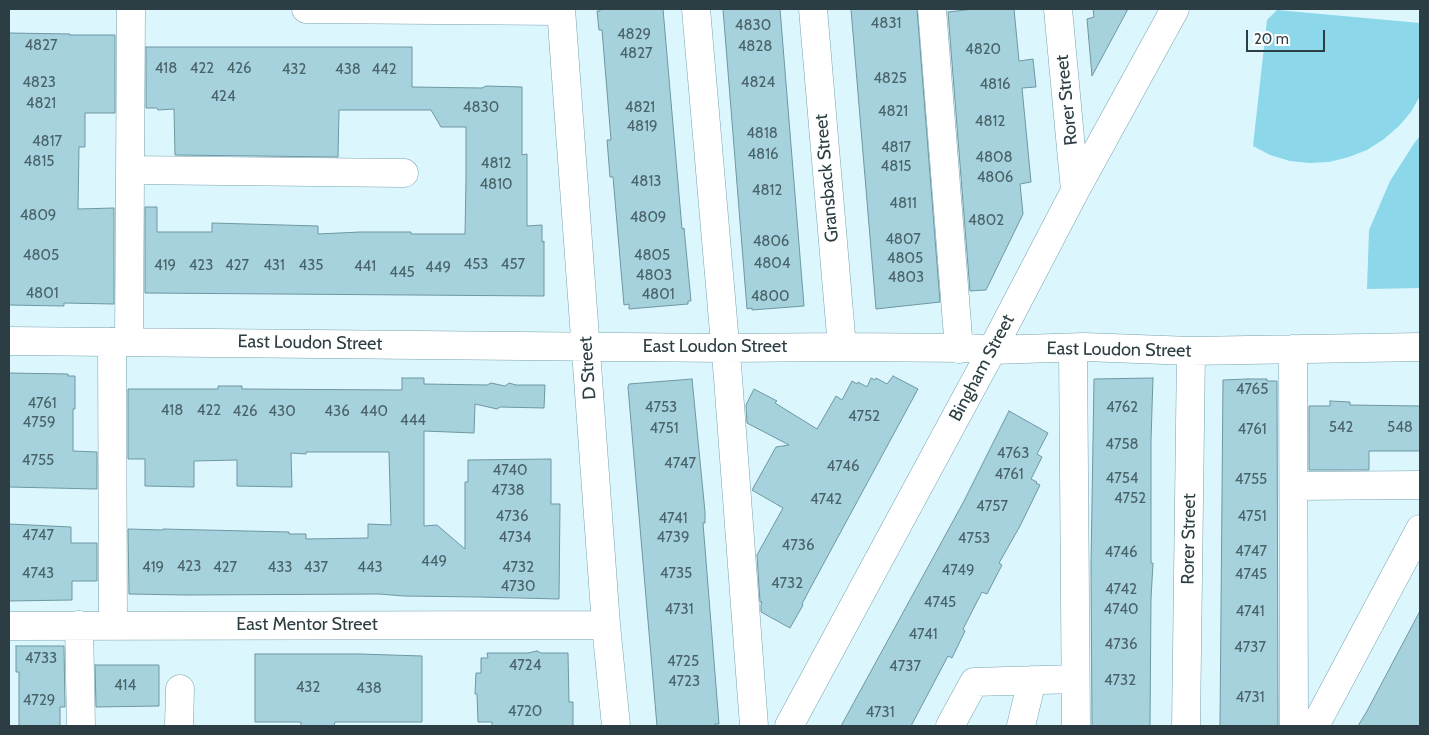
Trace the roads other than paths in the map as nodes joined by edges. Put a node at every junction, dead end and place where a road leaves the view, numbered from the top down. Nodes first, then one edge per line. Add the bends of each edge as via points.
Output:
1 (131, 9) edge
2 (306, 9) edge
3 (398, 9) edge
4 (696, 9) edge
5 (813, 9) edge
6 (932, 9) edge
7 (1058, 9) edge
8 (1175, 9) edge
9 (561, 10) edge
10 (130, 170) junction
11 (404, 172) dead end
12 (1076, 191) junction
13 (9, 341) edge
14 (120, 342) junction
15 (586, 346) junction
16 (842, 347) junction
17 (1420, 347) edge
18 (725, 348) junction
19 (1073, 348) junction
20 (959, 349) junction
21 (1294, 349) junction
22 (992, 350) junction
23 (1192, 351) junction
24 (1420, 485) edge
25 (1294, 486) junction
26 (1420, 528) edge
27 (606, 624) junction
28 (9, 626) edge
29 (79, 626) junction
30 (113, 626) junction
31 (1075, 679) junction
32 (1032, 680) junction
33 (180, 689) dead end
34 (81, 726) edge
35 (179, 726) edge
36 (616, 726) edge
37 (754, 726) edge
38 (789, 726) edge
39 (950, 726) edge
40 (1021, 726) edge
41 (1076, 726) edge
42 (1186, 726) edge
43 (1294, 726) edge
44 (1315, 726) edge

1 - 10 street
2 - 3 street
3 - 9 street
4 - 18 street
5 - 16 street, Gransback Street
6 - 20 street
7 - 12 street, Rorer Street
8 - 12 street, Bingham Street
9 - 15 street, D Street
10 - 11 street
10 - 14 street
12 - 22 street, Bingham Street
13 - 14 street, East Loudon Street
14 - 15 street, East Loudon Street
14 - 30 street
15 - 18 street, East Loudon Street
15 - 27 street, D Street
16 - 18 street, East Loudon Street
16 - 20 street, East Loudon Street
17 - 21 street, East Loudon Street
18 - 37 street
19 - 22 street, East Loudon Street
19 - 23 street, East Loudon Street
19 - 31 street
20 - 22 street, East Loudon Street
21 - 23 street, East Loudon Street
21 - 25 street
22 - 38 street, Bingham Street
23 - 42 street, Rorer Street
24 - 25 street
25 - 43 street
26 - 44 street
27 - 30 street, East Mentor Street
27 - 36 street, D Street
28 - 29 street, East Mentor Street
29 - 30 street, East Mentor Street
29 - 34 street
31 - 32 street
31 - 41 street
32 - 39 street via 974,682
32 - 40 street
33 - 35 street

